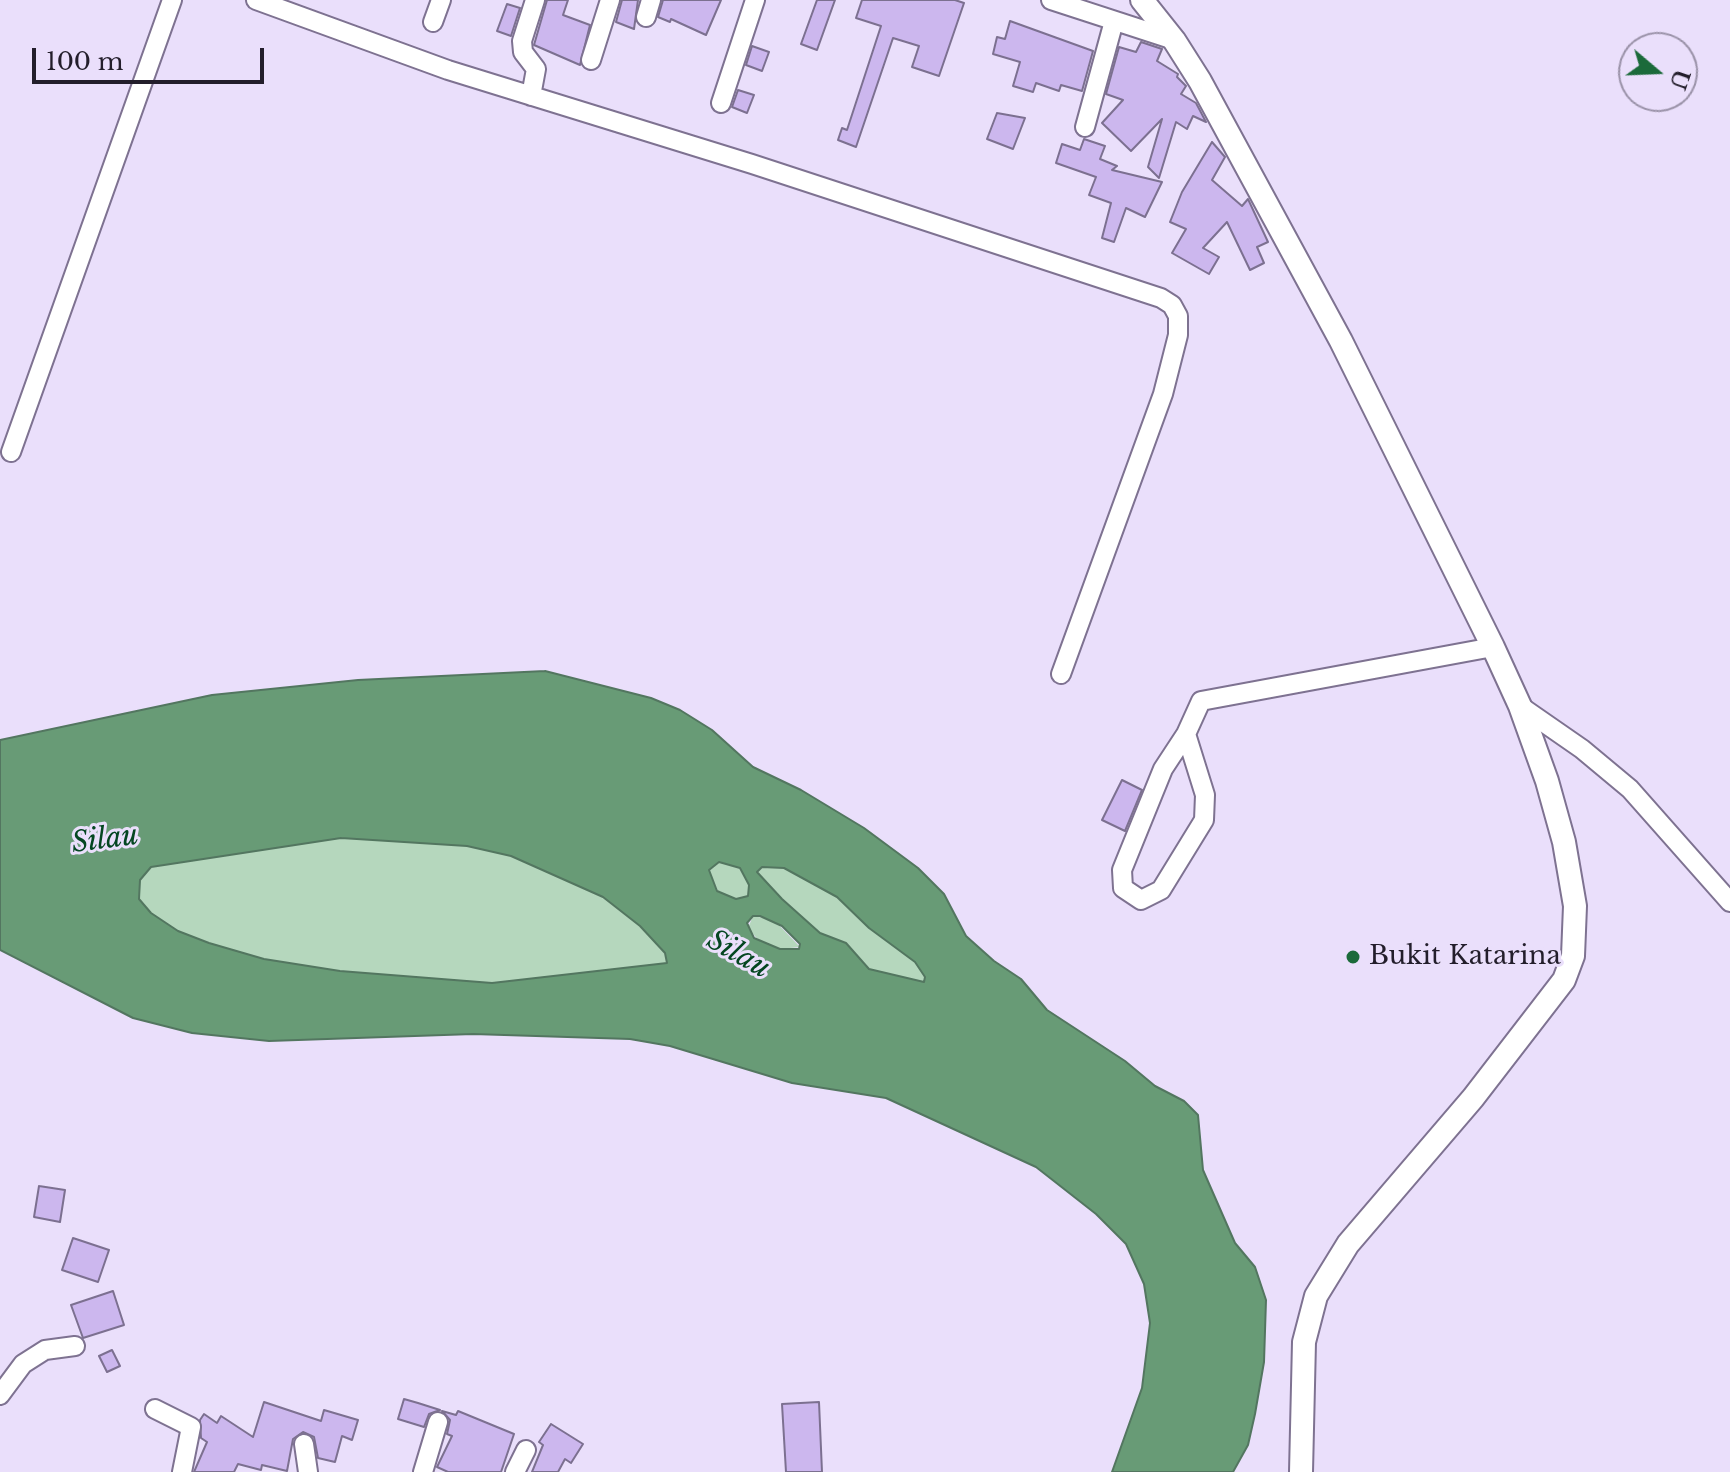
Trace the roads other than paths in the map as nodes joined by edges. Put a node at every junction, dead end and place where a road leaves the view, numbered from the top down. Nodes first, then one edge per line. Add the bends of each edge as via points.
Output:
1 (172, 0) edge
2 (256, 0) edge
3 (441, 0) edge
4 (535, 0) edge
5 (610, 0) edge
6 (755, 0) edge
7 (1051, 0) edge
8 (1142, 0) edge
9 (1114, 21) junction
10 (433, 22) dead end
11 (1174, 40) junction
12 (591, 60) dead end
13 (531, 96) junction
14 (721, 103) dead end
15 (1085, 127) dead end
16 (11, 452) dead end
17 (1493, 647) junction
18 (1061, 674) dead end
19 (1520, 706) junction
20 (1186, 734) junction
21 (1730, 902) edge
22 (75, 1346) dead end
23 (0, 1395) edge
24 (155, 1409) dead end
25 (438, 1422) dead end
26 (304, 1444) dead end
27 (526, 1450) dead end
28 (182, 1472) edge
29 (308, 1472) edge
30 (423, 1472) edge
31 (515, 1472) edge
32 (1301, 1472) edge

1 - 16 street
2 - 13 street
3 - 10 street
4 - 13 street via 522,41 523,52 536,69
5 - 12 street
6 - 14 street
7 - 9 street
8 - 11 main road
9 - 11 street
9 - 15 street
11 - 17 main road via 1341,341
13 - 18 street via 1172,305 1178,335 1163,394
17 - 19 main road
17 - 20 street via 1208,697 1196,707
19 - 21 street via 1630,789
19 - 32 main road via 1564,842 1575,906 1573,956 1545,1008 1328,1271 1304,1342
20 - 20 street via 1205,795 1204,820 1161,890 1141,900 1123,888 1122,870 1163,769
22 - 23 street via 45,1350 23,1364
24 - 28 street via 191,1427
25 - 30 street
26 - 29 street
27 - 31 street

